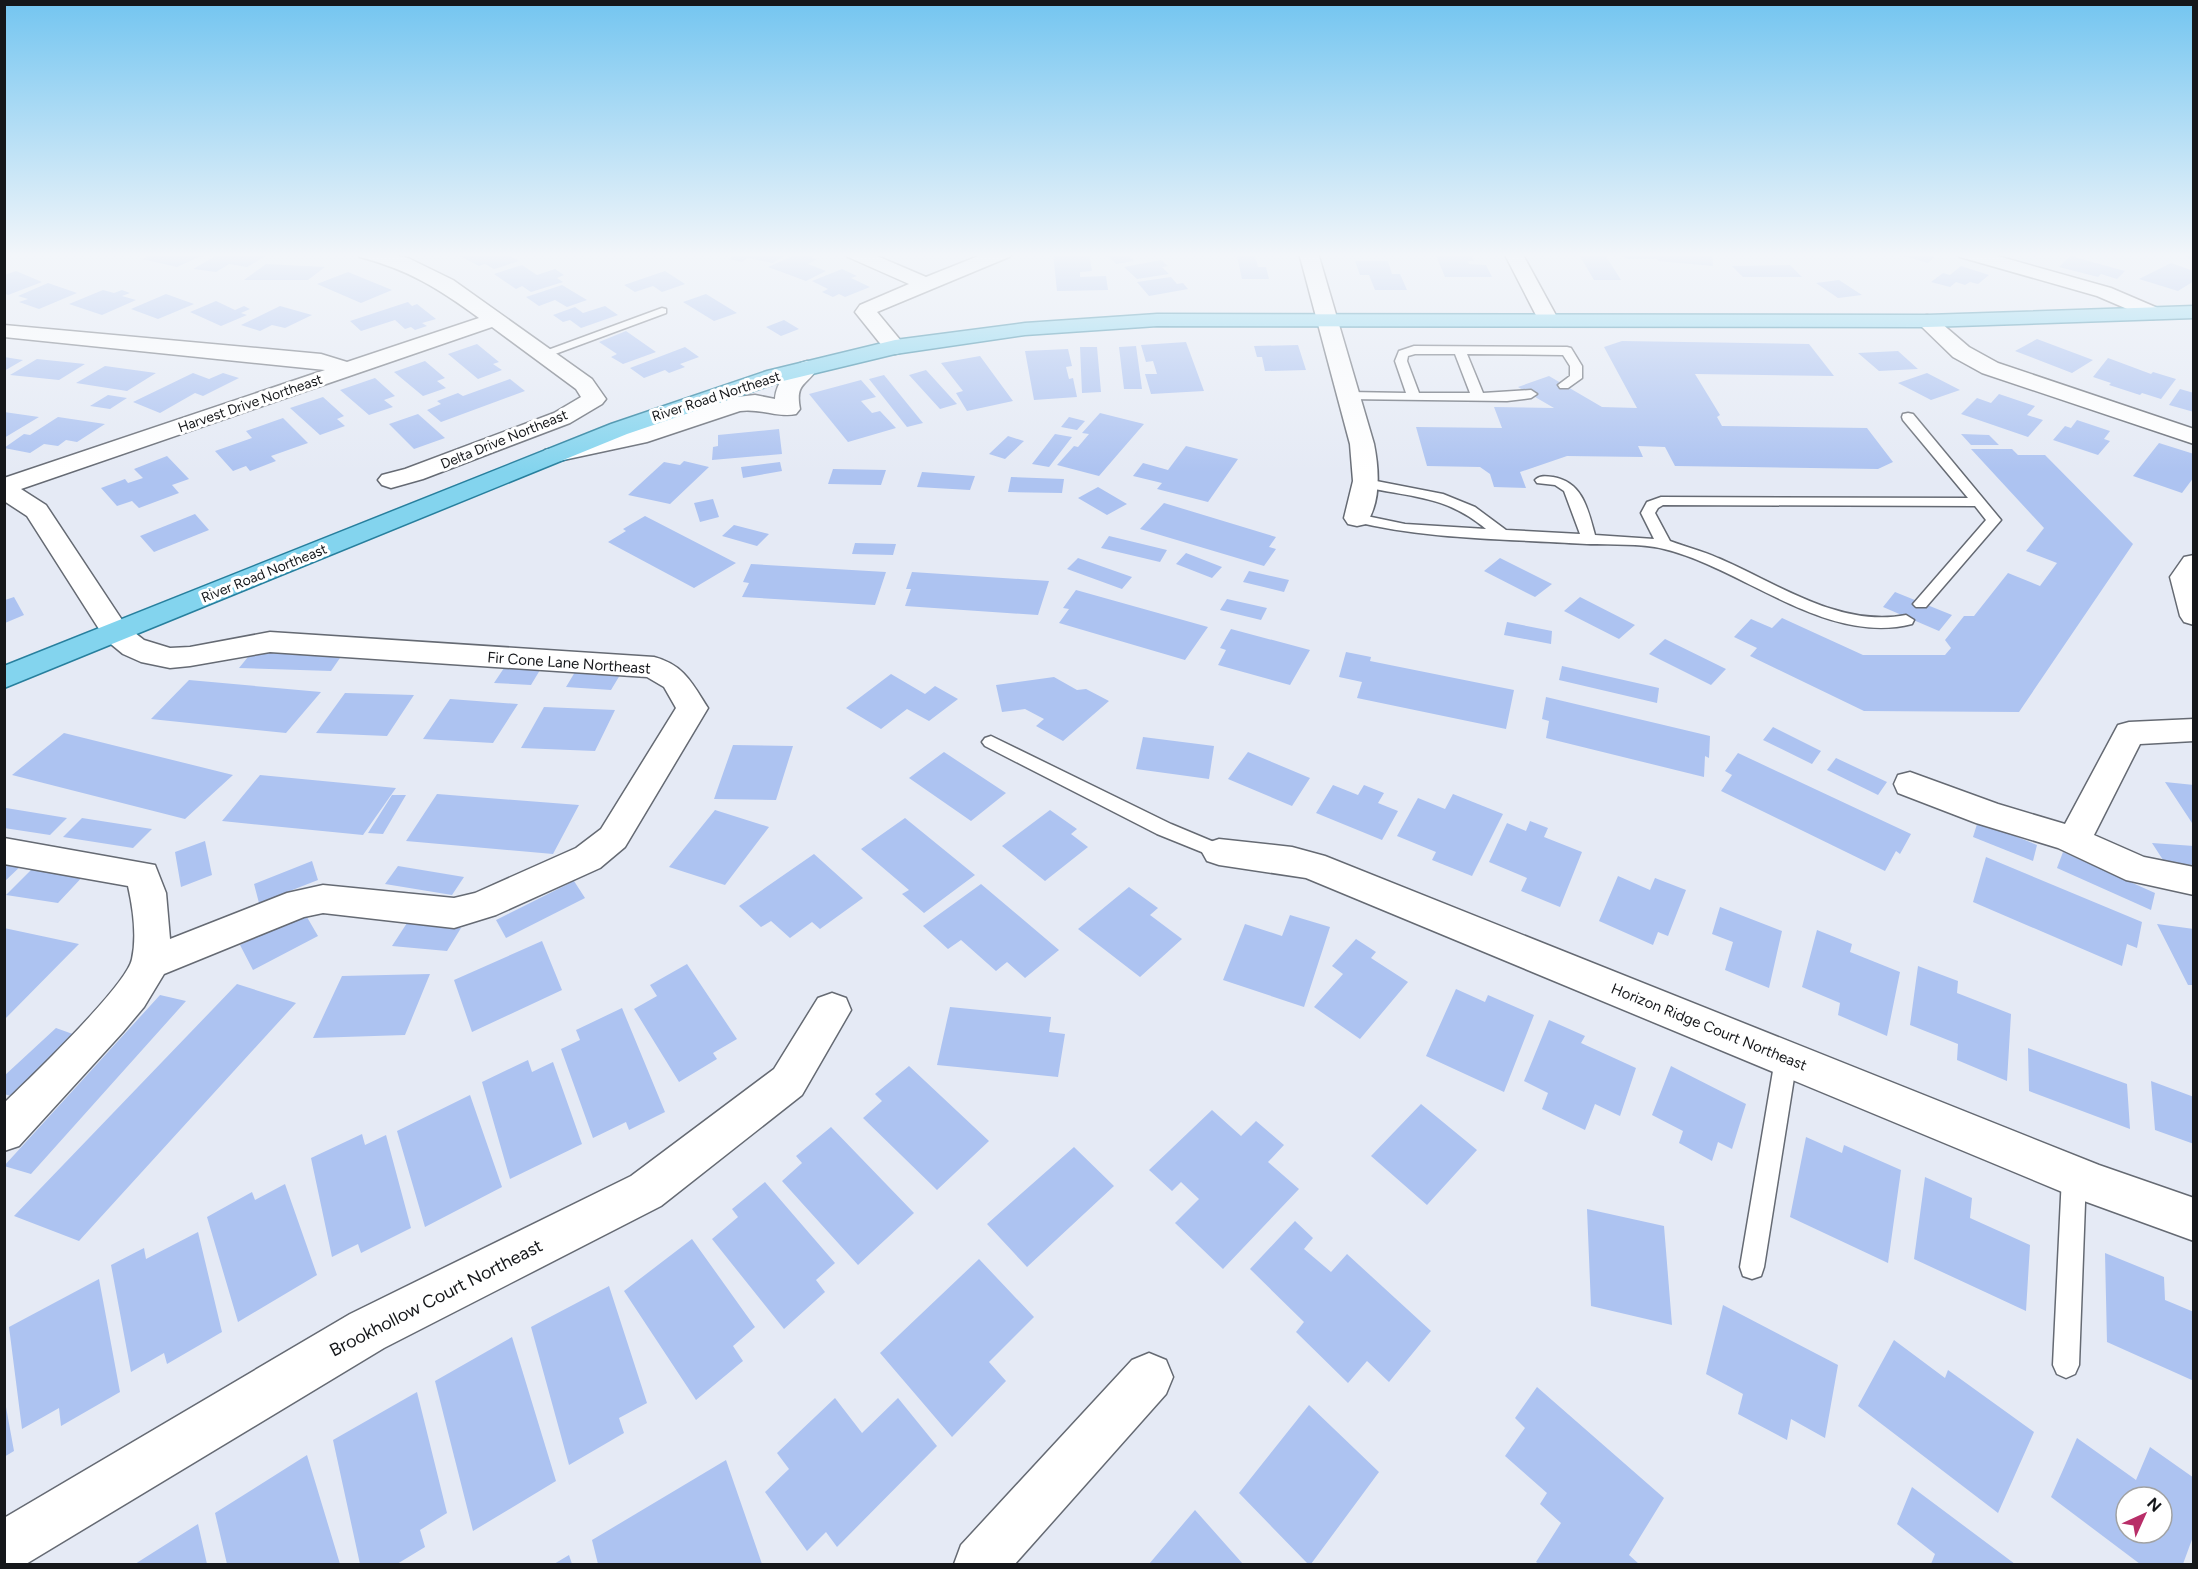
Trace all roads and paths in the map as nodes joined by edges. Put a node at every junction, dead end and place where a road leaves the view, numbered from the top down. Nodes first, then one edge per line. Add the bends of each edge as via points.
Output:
1 (474, 326) edge
2 (505, 326) edge
3 (620, 326) edge
4 (877, 326) edge
5 (1058, 326) edge
6 (1330, 326) edge
7 (1933, 326) edge
8 (4, 332) edge
9 (895, 347) junction
10 (1460, 350) junction
11 (543, 354) junction
12 (807, 368) junction
13 (348, 370) junction
14 (1564, 385) dead end
15 (1531, 394) dead end
16 (1349, 396) junction
17 (1414, 397) junction
18 (1478, 397) junction
19 (1908, 417) dead end
20 (2193, 436) edge
21 (551, 456) junction
22 (391, 480) dead end
23 (1542, 480) dead end
24 (1366, 483) junction
25 (4, 489) edge
26 (1979, 502) junction
27 (1357, 518) joint
28 (1502, 534) junction
29 (1590, 540) junction
30 (1664, 544) junction
31 (2193, 563) edge
32 (1921, 604) dead end
33 (2193, 616) edge
34 (1906, 620) dead end
35 (116, 633) junction
36 (4, 678) edge
37 (2193, 730) edge
38 (991, 742) dead end
39 (1910, 784) dead end
40 (2072, 840) junction
41 (4, 851) edge
42 (1219, 852) joint
43 (2193, 880) edge
44 (151, 963) junction
45 (832, 1010) dead end
46 (1786, 1059) junction
47 (4, 1132) edge
48 (2074, 1176) junction
49 (2193, 1220) edge
50 (1752, 1267) dead end
51 (2066, 1365) dead end
52 (1149, 1377) dead end
53 (4, 1548) edge
54 (980, 1564) edge

1 - 13 street, Harvest Drive Northeast
2 - 11 street, Delta Drive Northeast
3 - 11 lane
4 - 9 street
5 - 9 main road, River Road Northeast
6 - 16 street
7 - 20 street via 1961,352 1990,368
8 - 13 street via 321,361
9 - 12 main road, River Road Northeast
10 - 14 lane via 1567,351 1576,366 1576,378
10 - 17 lane via 1414,350 1402,354
10 - 18 lane
11 - 22 street, Delta Drive Northeast via 584,384 594,399 562,418
12 - 21 main road, River Road Northeast via 669,411
12 - 21 street via 788,388 788,409 755,402 737,404 638,437
13 - 25 street, Harvest Drive Northeast
15 - 18 lane
16 - 17 lane
16 - 24 street via 1367,469
17 - 18 lane
19 - 26 lane
21 - 35 main road, River Road Northeast
23 - 29 lane via 1566,486
24 - 27 street
24 - 28 lane via 1423,490 1460,503
25 - 35 street via 37,511
26 - 30 lane via 1661,501 1652,505 1648,513
26 - 32 lane via 1994,520
27 - 28 lane via 1405,528
28 - 29 lane
29 - 30 lane
30 - 34 lane via 1732,569 1813,608 1858,621
31 - 33 street via 2184,577
35 - 36 main road, River Road Northeast
35 - 44 street, Fir Cone Lane Northeast via 128,645 148,655 172,660 270,642 654,668 675,680 692,708 614,838 588,858 483,905 454,913 323,899 300,903
37 - 40 street via 2129,733
38 - 42 lane via 1164,829
39 - 40 street
40 - 43 street via 2138,870
41 - 44 street via 143,875 149,890
42 - 46 street, Horizon Ridge Court Northeast via 1313,866
44 - 47 street via 132,993
45 - 53 street, Brookhollow Court Northeast via 788,1082 646,1191 367,1331
46 - 48 street, Horizon Ridge Court Northeast
46 - 50 lane
48 - 49 street, Horizon Ridge Court Northeast
48 - 51 lane
52 - 54 street

